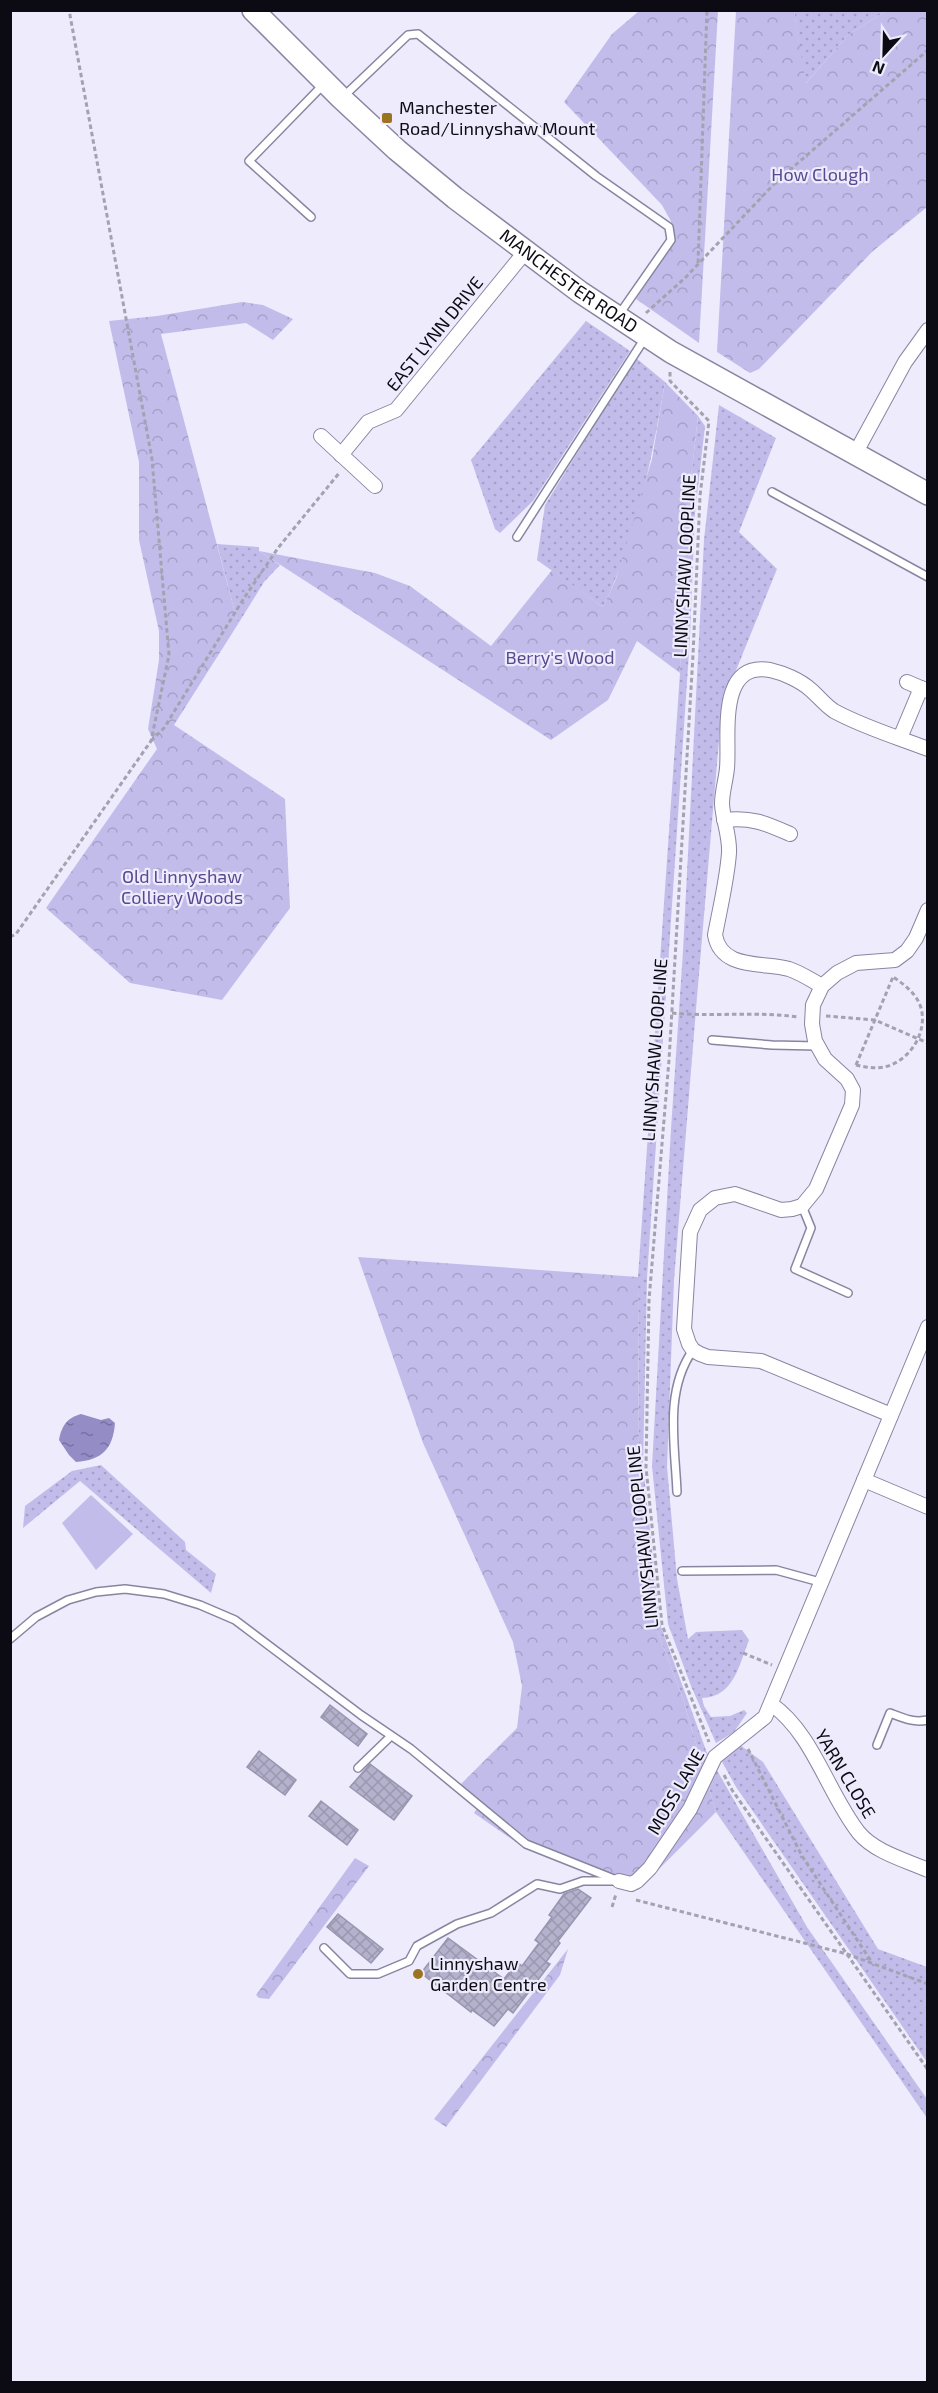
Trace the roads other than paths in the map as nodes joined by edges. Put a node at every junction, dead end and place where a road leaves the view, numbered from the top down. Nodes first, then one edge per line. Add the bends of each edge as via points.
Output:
1 (253, 10) edge
2 (325, 83) junction
3 (341, 99) junction
4 (311, 217) dead end
5 (525, 252) junction
6 (632, 327) junction
7 (927, 330) edge
8 (321, 436) dead end
9 (855, 454) junction
10 (345, 458) junction
11 (375, 486) dead end
12 (772, 492) dead end
13 (927, 494) edge
14 (517, 537) dead end
15 (927, 577) edge
16 (907, 682) dead end
17 (924, 689) edge
18 (900, 738) junction
19 (927, 749) edge
20 (724, 820) junction
21 (790, 834) dead end
22 (927, 910) edge
23 (822, 986) junction
24 (712, 1040) dead end
25 (817, 1046) junction
26 (802, 1206) junction
27 (848, 1293) dead end
28 (927, 1327) edge
29 (693, 1350) junction
30 (891, 1415) junction
31 (864, 1480) junction
32 (677, 1492) dead end
33 (927, 1507) edge
34 (682, 1571) dead end
35 (820, 1582) junction
36 (10, 1639) edge
37 (771, 1704) junction
38 (927, 1720) edge
39 (391, 1736) junction
40 (877, 1745) dead end
41 (358, 1768) dead end
42 (927, 1870) edge
43 (618, 1889) junction
44 (324, 1948) dead end

1 - 2 main road, MANCHESTER ROAD
2 - 3 main road, MANCHESTER ROAD
2 - 4 lane via 249,160
3 - 5 main road, MANCHESTER ROAD via 414,164
3 - 6 lane via 408,35 418,34 596,176 669,227 671,240
5 - 6 main road, MANCHESTER ROAD
5 - 10 street, EAST LYNN DRIVE via 396,410 368,422
6 - 9 main road, MANCHESTER ROAD
6 - 14 lane
7 - 9 street
8 - 10 street
9 - 13 main road, MANCHESTER ROAD
10 - 11 street
12 - 15 lane
16 - 17 street
17 - 18 street
18 - 19 street
18 - 20 street via 835,711 800,681 772,670 747,673 738,681 729,705
20 - 21 street via 759,820
20 - 23 street via 729,855 716,935 721,951 739,961 786,968
22 - 23 street via 916,938 895,960 856,963
23 - 25 street via 813,1005
24 - 25 lane
25 - 26 street via 853,1090 852,1105 816,1189
26 - 27 lane via 810,1228 795,1269
26 - 29 street via 781,1210 735,1194 715,1198 699,1210 690,1232 684,1329
28 - 30 street, MOSS LANE
29 - 30 street via 708,1357 761,1361
29 - 32 lane via 674,1394
30 - 31 street, MOSS LANE
31 - 33 street
31 - 35 street, MOSS LANE
34 - 35 lane via 776,1570
35 - 37 street, MOSS LANE
36 - 39 lane via 36,1617 68,1600 125,1589 164,1594 234,1620
37 - 42 street, YARN CLOSE via 793,1723 860,1834 878,1848
37 - 43 street, MOSS LANE via 765,1718 715,1757 690,1809 650,1868 637,1881
38 - 40 lane via 908,1720 890,1713
39 - 41 lane
39 - 43 lane via 526,1844
43 - 44 lane via 583,1881 560,1888 537,1884 491,1913 457,1924 417,1946 409,1961 378,1974 350,1974

